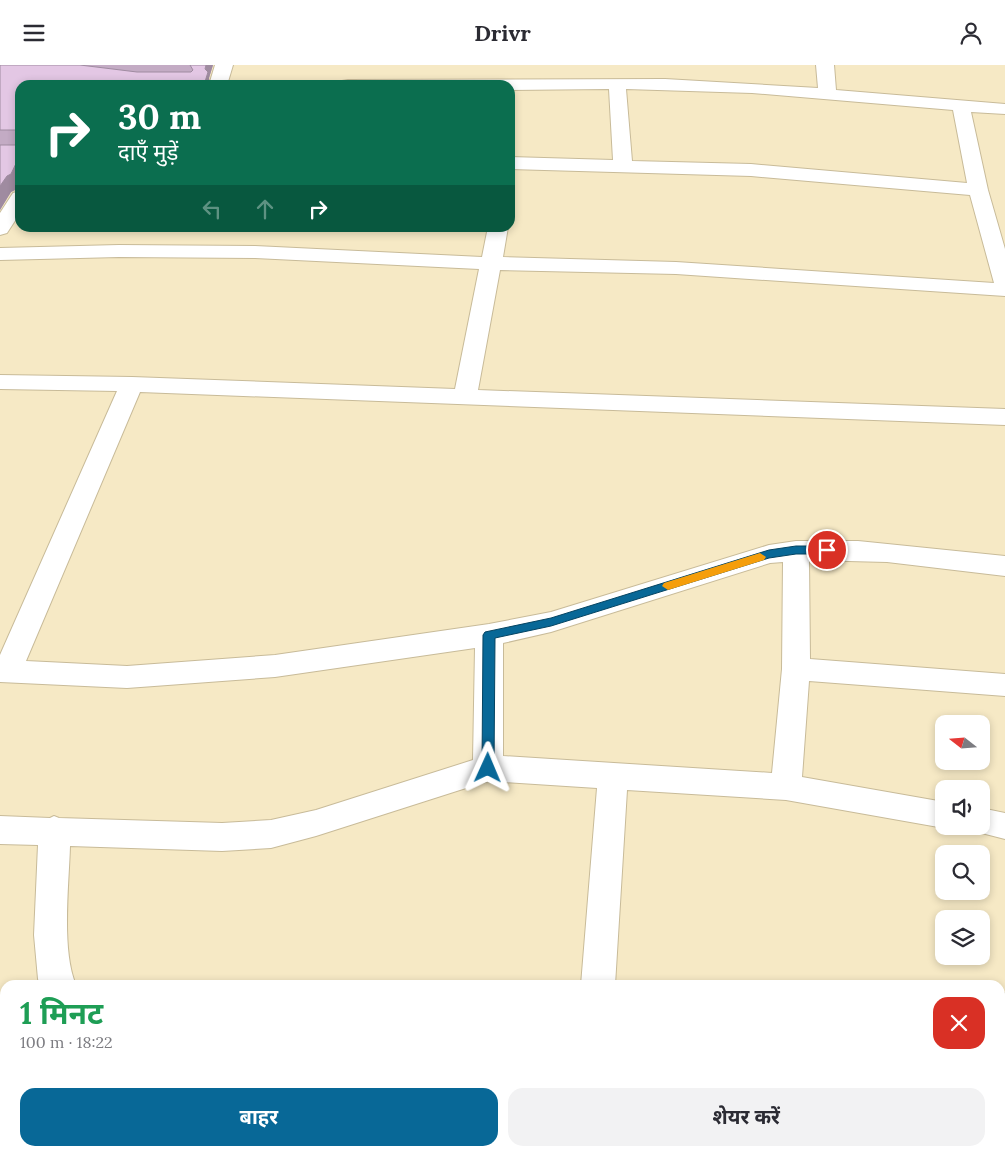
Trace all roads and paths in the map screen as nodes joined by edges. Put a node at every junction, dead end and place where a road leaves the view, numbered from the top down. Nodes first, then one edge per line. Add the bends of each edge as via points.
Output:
1 (224, 65) edge
2 (825, 65) edge
3 (220, 80) edge
4 (617, 83) junction
5 (515, 84) edge
6 (827, 94) junction
7 (961, 105) junction
8 (1005, 109) edge
9 (623, 166) junction
10 (515, 168) edge
11 (978, 190) junction
12 (15, 205) edge
13 (0, 229) edge
14 (497, 232) edge
15 (0, 255) edge
16 (490, 263) junction
17 (1005, 285) edge
18 (1005, 290) edge
19 (0, 382) edge
20 (132, 385) junction
21 (465, 396) junction
22 (1005, 417) edge
23 (796, 550) junction
24 (1005, 566) edge
25 (489, 635) junction
26 (796, 669) junction
27 (4, 671) edge
28 (1005, 685) edge
29 (488, 768) junction
30 (613, 775) junction
31 (786, 787) junction
32 (935, 813) edge
33 (990, 823) edge
34 (1005, 826) edge
35 (0, 829) edge
36 (54, 830) junction
37 (56, 980) edge
38 (598, 980) edge

1 - 3 street
2 - 6 street
4 - 5 street
4 - 6 street via 752,87
4 - 9 street
6 - 7 street
7 - 8 street
7 - 11 street
9 - 10 street
9 - 11 street via 751,170
11 - 17 street
12 - 13 street
14 - 16 street
15 - 16 street via 119,251 255,252
16 - 18 street via 676,268
16 - 21 street
19 - 20 street
20 - 21 street
20 - 27 street
21 - 22 street
23 - 24 street via 858,549
23 - 25 street via 769,554 551,622
23 - 26 street
25 - 27 street via 255,668 127,677
25 - 29 street
26 - 28 street
26 - 31 street
29 - 30 street
29 - 36 street via 316,823 270,834 222,837
30 - 31 street
30 - 38 street
31 - 32 street
33 - 34 street
35 - 36 street
36 - 37 street via 51,935

